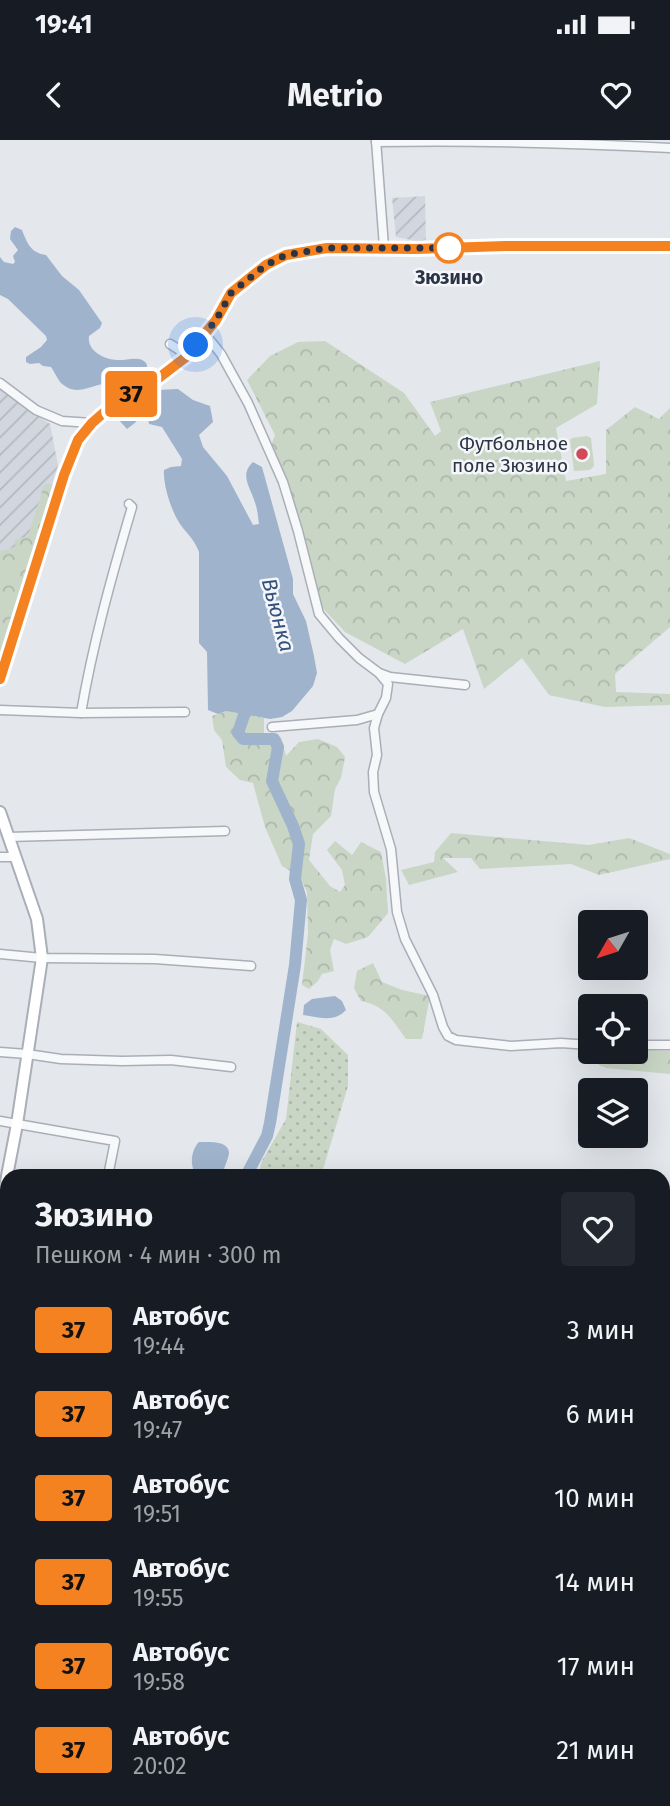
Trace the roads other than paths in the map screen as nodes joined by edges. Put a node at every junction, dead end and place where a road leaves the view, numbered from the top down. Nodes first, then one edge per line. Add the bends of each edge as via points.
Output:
1 (376, 141) edge
2 (601, 142) edge
3 (670, 148) edge
4 (670, 246) edge
5 (384, 247) junction
6 (205, 334) junction
7 (170, 344) dead end
8 (186, 357) junction
9 (0, 383) edge
10 (92, 423) junction
11 (129, 503) dead end
12 (379, 673) junction
13 (0, 679) edge
14 (466, 685) dead end
15 (0, 710) edge
16 (185, 712) dead end
17 (81, 713) junction
18 (378, 714) junction
19 (272, 727) dead end
20 (0, 811) edge
21 (225, 831) dead end
22 (8, 837) junction
23 (0, 857) edge
24 (15, 857) junction
25 (0, 954) edge
26 (42, 958) junction
27 (251, 965) dead end
28 (578, 1044) edge
29 (648, 1045) edge
30 (670, 1045) edge
31 (0, 1052) edge
32 (27, 1054) junction
33 (231, 1067) dead end
34 (0, 1121) edge
35 (17, 1124) junction
36 (8, 1169) edge
37 (109, 1169) edge

1 - 2 street
1 - 5 street
2 - 3 street
4 - 5 street
5 - 6 street via 327,248 286,255 231,293
6 - 8 street
6 - 12 street via 248,403 283,481 319,614 359,659
7 - 8 street
8 - 10 street
9 - 10 street via 36,410 62,421
10 - 13 street via 70,457
11 - 17 street via 132,507 90,662
12 - 14 street
12 - 18 street via 388,684
15 - 17 street
16 - 17 street
18 - 19 street
18 - 28 street via 374,792 391,849 397,912 448,1036 512,1046
20 - 22 street
21 - 22 street
22 - 24 street
23 - 24 street
24 - 26 street via 37,919
25 - 26 street
26 - 27 street via 155,958
26 - 32 street
29 - 30 street
31 - 32 street
32 - 33 street
32 - 35 street
34 - 35 street
35 - 36 street
35 - 37 street via 115,1141

